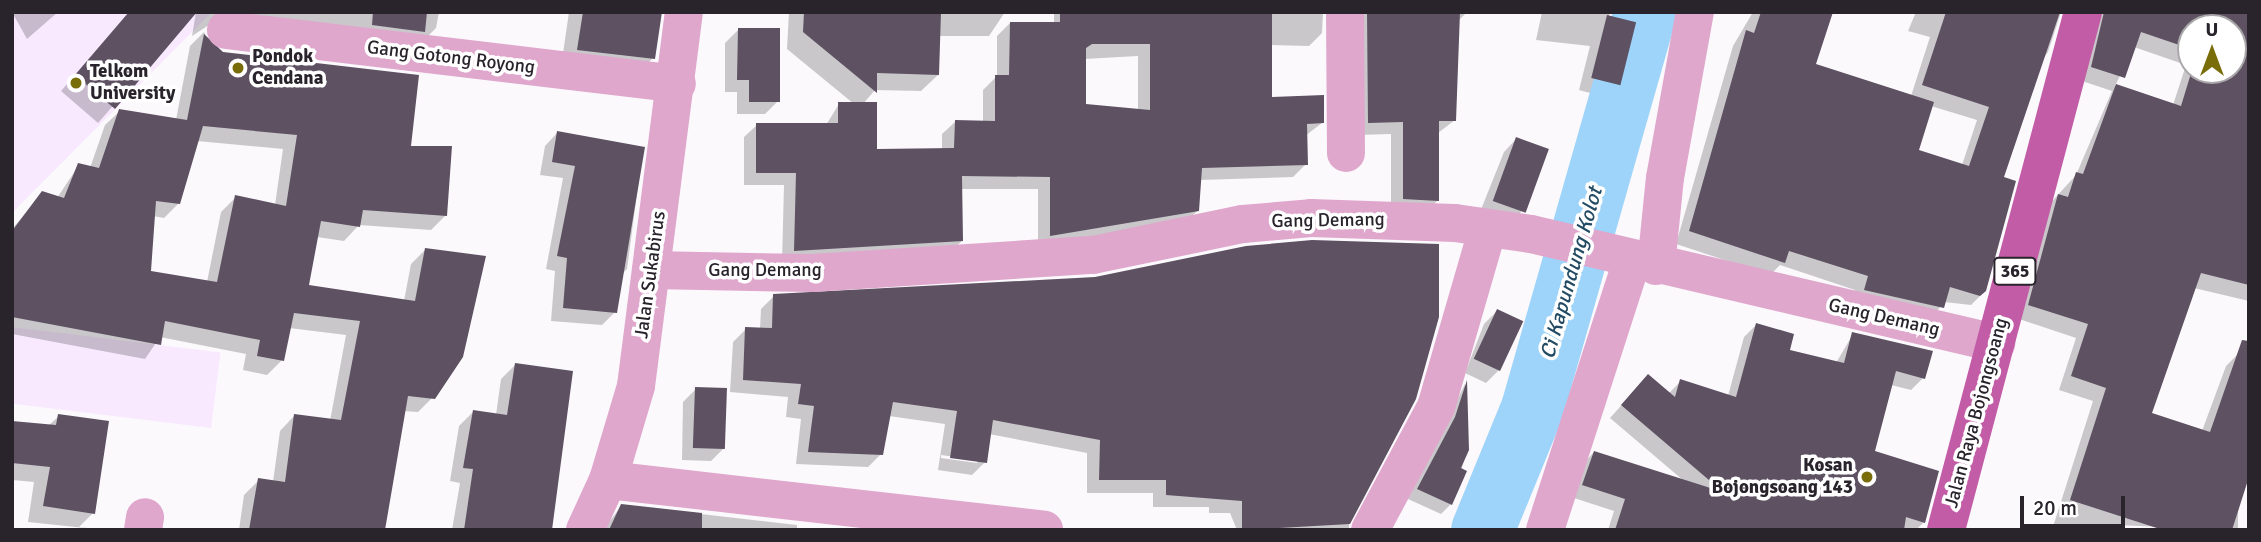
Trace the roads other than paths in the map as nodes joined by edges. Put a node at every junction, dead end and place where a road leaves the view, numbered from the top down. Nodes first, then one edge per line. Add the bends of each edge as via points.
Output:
1 (684, 12) edge
2 (1345, 12) edge
3 (1695, 12) edge
4 (2083, 12) edge
5 (226, 30) dead end
6 (677, 84) junction
7 (1346, 153) dead end
8 (1489, 228) junction
9 (1636, 261) junction
10 (651, 270) junction
11 (1996, 343) junction
12 (608, 480) junction
13 (585, 530) edge
14 (1044, 530) edge
15 (1370, 530) edge
16 (1545, 530) edge
17 (1946, 530) edge

1 - 6 street, Jalan Sukabirus
2 - 7 street
3 - 9 street via 1665,178
4 - 11 main road, Jalan Raya Bojongsoang / 365
5 - 6 street, Gang Gotong Royong
6 - 10 street, Jalan Sukabirus
8 - 9 street, Gang Demang
8 - 10 street, Gang Demang via 1311,218 1243,224 1093,254 812,273
8 - 15 street via 1436,407
9 - 11 street, Gang Demang
9 - 16 street
10 - 12 street, Jalan Sukabirus via 636,386
11 - 17 main road, Jalan Raya Bojongsoang / 365
12 - 13 street, Jalan Sukabirus
12 - 14 street

